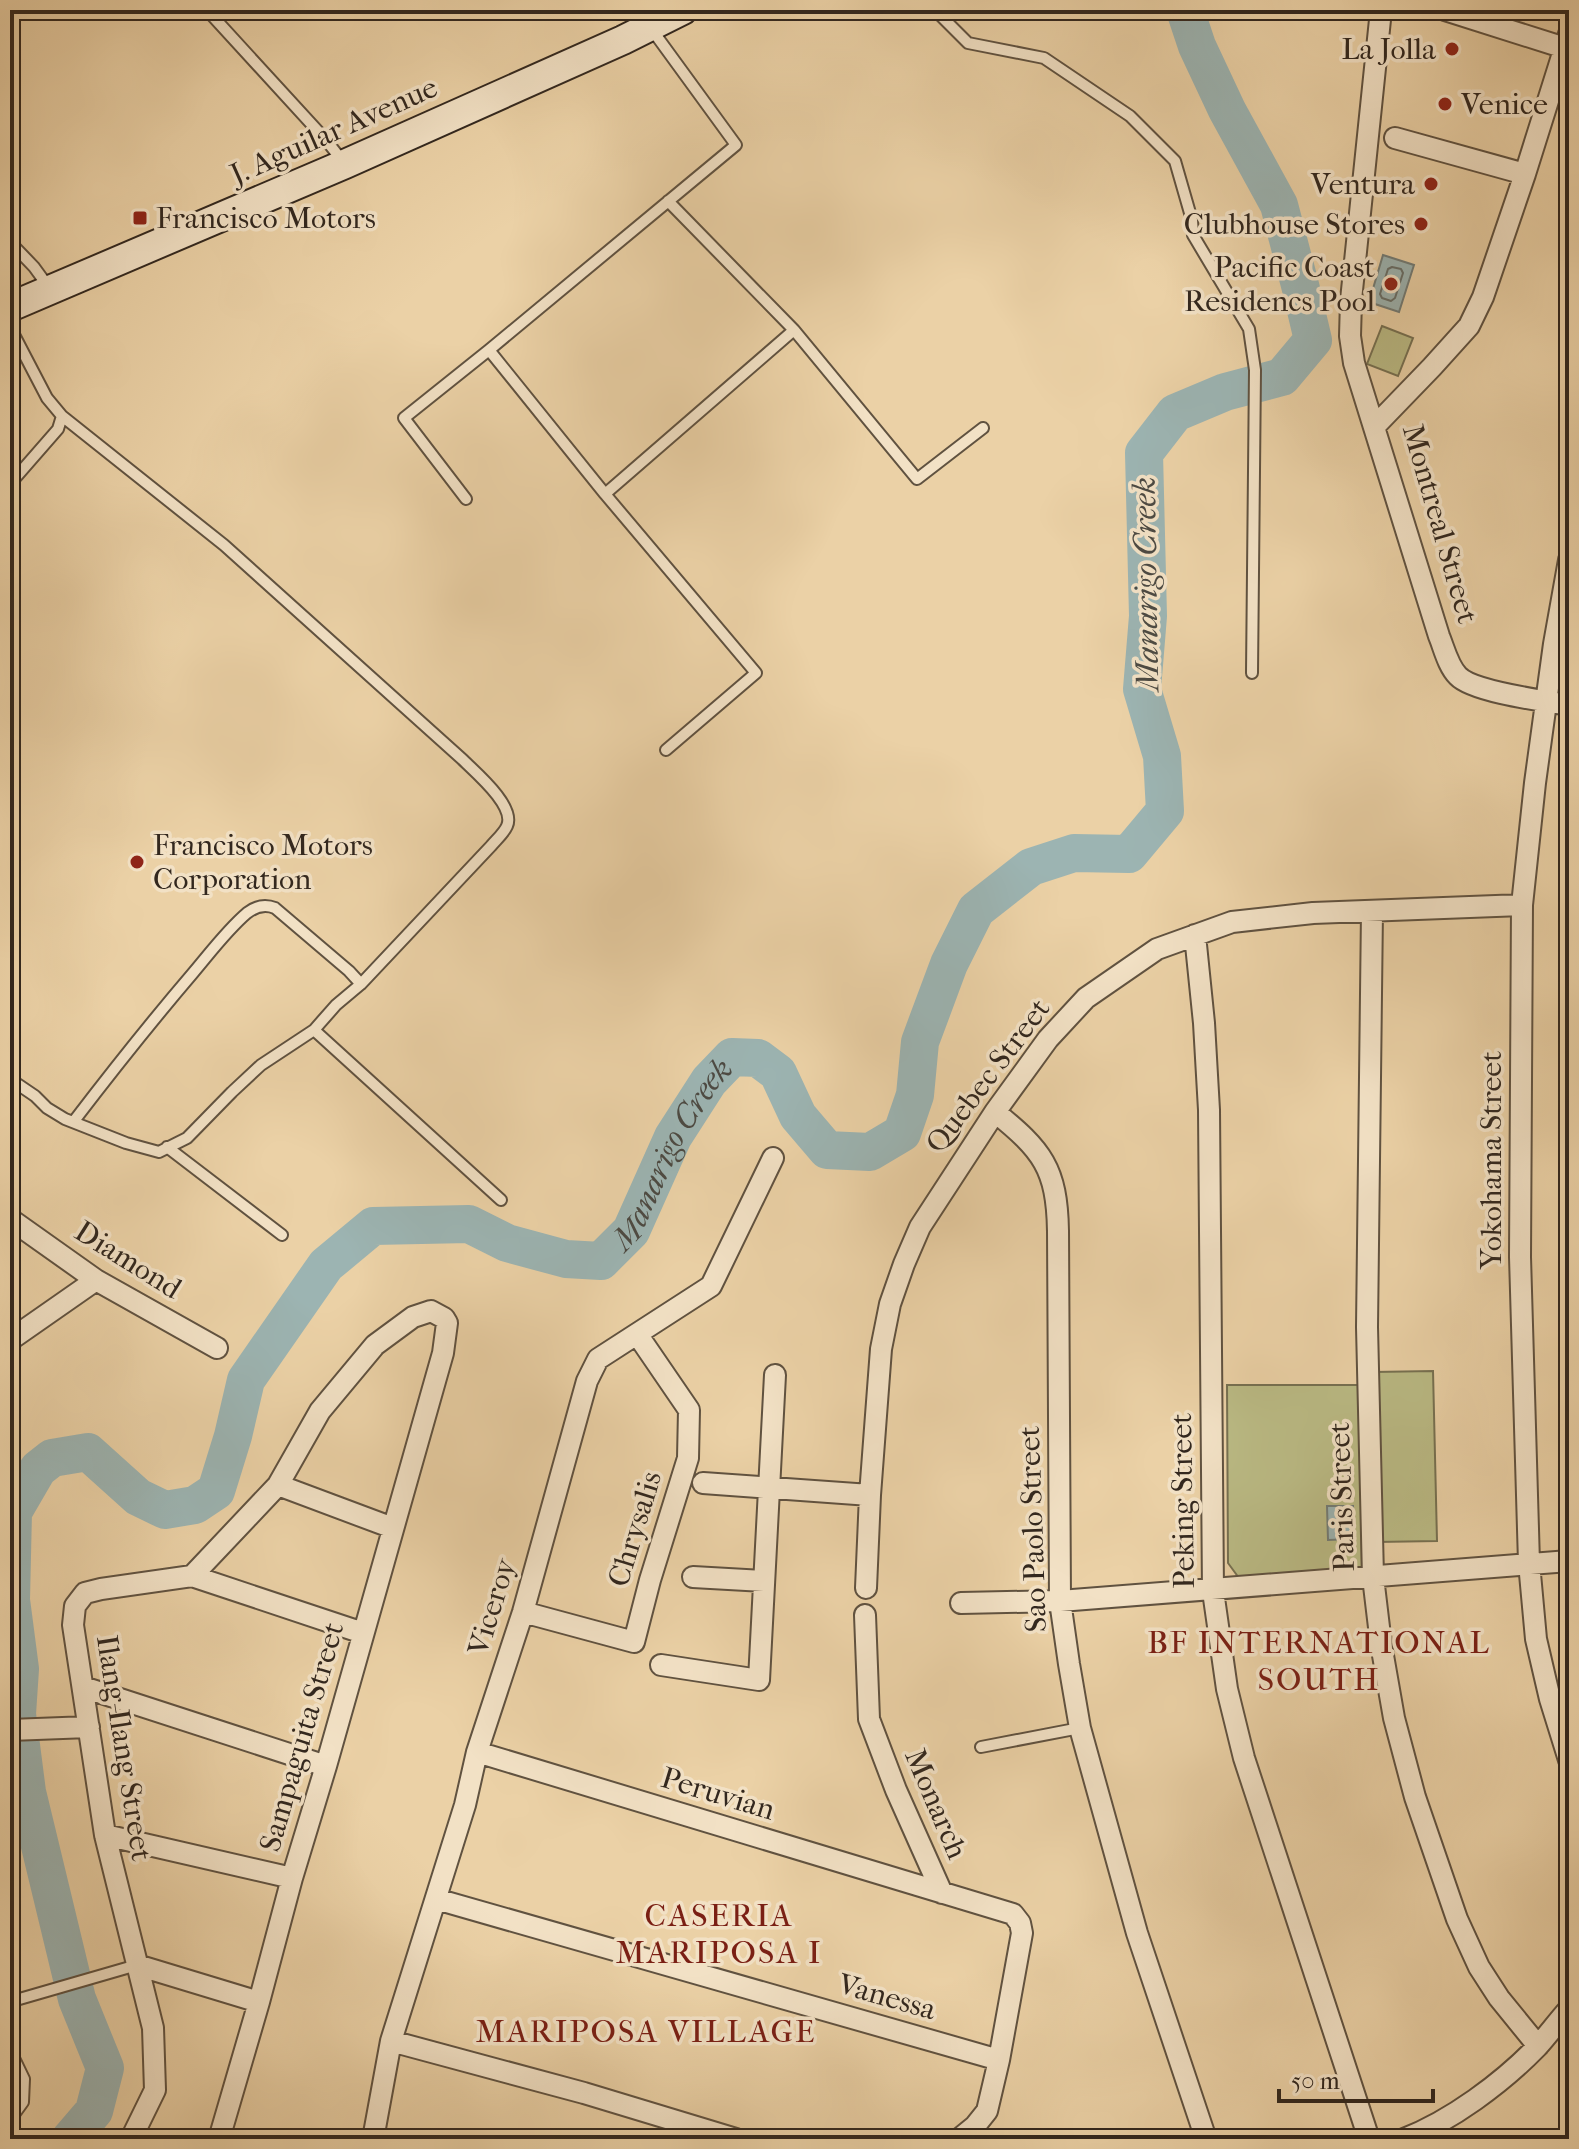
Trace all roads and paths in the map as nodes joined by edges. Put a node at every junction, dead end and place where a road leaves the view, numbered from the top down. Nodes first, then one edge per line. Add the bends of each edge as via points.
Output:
1 (207, 10) edge
2 (683, 10) edge
3 (935, 10) edge
4 (1381, 10) edge
5 (1445, 10) edge
6 (645, 18) edge
7 (1567, 41) edge
8 (1395, 138) dead end
9 (345, 164) junction
10 (1525, 174) junction
11 (668, 201) junction
12 (10, 242) edge
13 (52, 291) junction
14 (10, 307) edge
15 (10, 327) edge
16 (794, 330) junction
17 (489, 350) junction
18 (62, 416) junction
19 (1375, 426) junction
20 (983, 428) dead end
21 (10, 484) edge
22 (605, 494) junction
23 (466, 499) dead end
24 (1569, 560) edge
25 (1252, 673) dead end
26 (1547, 701) junction
27 (1569, 705) edge
28 (666, 750) dead end
29 (1522, 905) junction
30 (1372, 911) junction
31 (1195, 935) junction
32 (361, 984) junction
33 (314, 1030) junction
34 (10, 1079) edge
35 (995, 1112) junction
36 (74, 1121) junction
37 (167, 1147) junction
38 (773, 1158) dead end
39 (501, 1200) dead end
40 (10, 1219) edge
41 (282, 1235) dead end
42 (96, 1280) junction
43 (637, 1334) junction
44 (10, 1340) edge
45 (217, 1348) dead end
46 (775, 1375) dead end
47 (703, 1483) dead end
48 (278, 1485) junction
49 (769, 1488) junction
50 (870, 1495) junction
51 (393, 1528) junction
52 (1569, 1561) edge
53 (1529, 1563) junction
54 (192, 1576) junction
55 (693, 1577) dead end
56 (1373, 1577) junction
57 (764, 1581) junction
58 (866, 1588) dead end
59 (1213, 1591) junction
60 (1060, 1601) junction
61 (961, 1603) dead end
62 (523, 1612) junction
63 (865, 1615) dead end
64 (363, 1633) junction
65 (661, 1665) dead end
66 (83, 1687) junction
67 (89, 1727) junction
68 (1080, 1728) junction
69 (10, 1730) edge
70 (981, 1747) dead end
71 (477, 1752) junction
72 (1569, 1760) edge
73 (326, 1766) junction
74 (105, 1835) junction
75 (292, 1878) junction
76 (942, 1893) junction
77 (436, 1899) junction
78 (137, 1965) junction
79 (259, 2002) junction
80 (10, 2006) edge
81 (1569, 2009) edge
82 (391, 2041) junction
83 (1538, 2046) junction
84 (10, 2050) edge
85 (999, 2060) junction
86 (10, 2120) edge
87 (131, 2139) edge
88 (219, 2139) edge
89 (373, 2139) edge
90 (736, 2139) edge
91 (959, 2139) edge
92 (1206, 2139) edge
93 (1369, 2139) edge
94 (1404, 2139) edge

1 - 9 lane
2 - 6 main road, J. Aguilar Avenue
3 - 25 lane via 968,43 1044,58 1130,116 1175,161 1193,235 1249,329 1255,370
4 - 19 street via 1350,336
5 - 7 street
6 - 9 main road, J. Aguilar Avenue
6 - 11 lane via 736,145
7 - 10 street, Montreal Street
8 - 10 street
9 - 13 main road, J. Aguilar Avenue
10 - 19 street, Montreal Street via 1469,326
11 - 16 lane
11 - 17 lane
12 - 13 lane
13 - 14 main road, J. Aguilar Avenue
15 - 18 lane
16 - 20 lane via 917,479
16 - 22 lane
17 - 22 lane
17 - 23 lane via 404,418
18 - 21 lane via 58,429
18 - 32 lane via 224,545 462,759 500,800 507,827
19 - 26 street, Montreal Street via 1453,669 1473,686
22 - 28 lane via 756,673
24 - 26 street, Yokohama Street
26 - 27 street, Montreal Street
26 - 29 street, Yokohama Street
29 - 30 street, Quebec Street
29 - 53 street, Yokohama Street via 1520,1257
30 - 31 street, Quebec Street via 1232,922
30 - 56 street, Paris Street via 1367,1327
31 - 35 street, Quebec Street via 1157,949 1086,998 1048,1039
31 - 59 street, Peking Street via 1209,1110
32 - 33 lane
32 - 36 lane via 275,908 255,908 226,934 139,1036
33 - 37 lane via 261,1065 187,1138
33 - 39 lane
34 - 36 lane
35 - 50 street, Quebec Street via 920,1227 890,1304 881,1349
35 - 60 street, Sao Paolo Street via 1042,1157 1058,1207
36 - 37 lane via 140,1148 159,1152
37 - 41 lane
38 - 43 street, Viceroy via 711,1286
40 - 42 street, Diamond
42 - 44 street
42 - 45 street, Diamond
43 - 62 street, Viceroy via 598,1359 587,1381
43 - 62 street, Chrysalis via 689,1410 688,1458 634,1642
46 - 49 street
47 - 49 street
48 - 51 street
48 - 51 street, Sampaguita Street via 320,1411 375,1345 413,1317 431,1311 447,1323 443,1353
48 - 54 street
49 - 50 street
49 - 57 street
50 - 58 street, Quebec Street
51 - 64 street, Sampaguita Street
52 - 53 street
53 - 56 street
53 - 72 street, Yokohama Street via 1536,1639
54 - 64 street
54 - 66 street, Ilang-Ilang Street via 85,1593 75,1606 73,1625
55 - 57 street
56 - 59 street
56 - 83 street, Paris Street via 1394,1718 1439,1873 1479,1967
57 - 65 street via 759,1680
59 - 60 street
59 - 93 street, Peking Street via 1227,1689 1244,1758
60 - 61 street
60 - 68 street, Sao Paolo Street
62 - 71 street, Viceroy
63 - 76 street, Monarch via 869,1719
64 - 73 street, Sampaguita Street
66 - 67 street, Ilang-Ilang Street
66 - 73 street
67 - 69 street
67 - 74 street, Ilang-Ilang Street
68 - 70 lane
68 - 92 street, Sao Paolo Street via 1137,1933
71 - 76 street, Peruvian
71 - 77 street, Viceroy
73 - 75 street, Sampaguita Street
74 - 75 street
74 - 78 street, Ilang-Ilang Street
75 - 79 street, Sampaguita Street
76 - 85 street, Monarch via 1013,1914 1020,1923
77 - 82 street, Viceroy
77 - 85 street, Vanessa
78 - 79 street
78 - 80 lane
78 - 87 street, Ilang-Ilang Street via 153,2028 155,2090
79 - 88 street, Sampaguita Street
81 - 83 street
82 - 89 street, Viceroy
82 - 90 street
83 - 94 street via 1459,2109
84 - 86 lane via 24,2079 23,2102
85 - 91 street, Monarch via 987,2111

